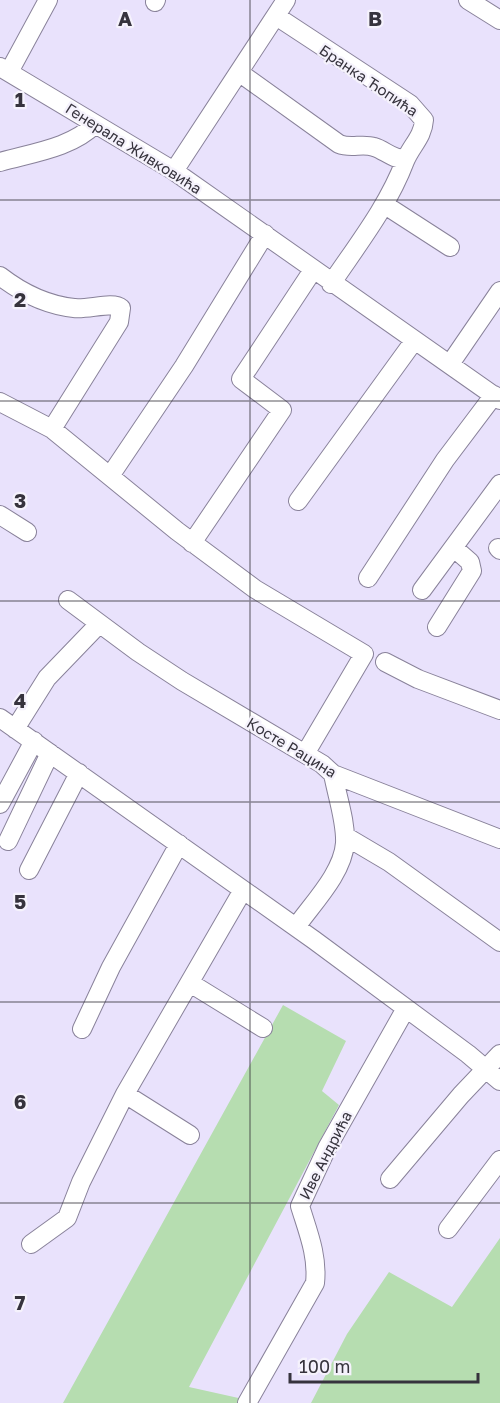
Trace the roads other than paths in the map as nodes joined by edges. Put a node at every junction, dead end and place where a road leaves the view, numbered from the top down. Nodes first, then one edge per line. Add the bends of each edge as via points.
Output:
1 (48, 0) edge
2 (286, 0) edge
3 (468, 0) edge
4 (276, 16) junction
5 (500, 20) edge
6 (4, 70) edge
7 (240, 73) junction
8 (95, 124) junction
9 (406, 159) junction
10 (0, 162) edge
11 (174, 171) junction
12 (385, 205) junction
13 (265, 234) junction
14 (450, 247) dead end
15 (313, 270) junction
16 (0, 276) edge
17 (332, 284) junction
18 (500, 291) edge
19 (414, 341) junction
20 (450, 364) junction
21 (497, 398) edge
22 (0, 402) edge
23 (52, 429) junction
24 (110, 476) junction
25 (500, 484) edge
26 (298, 501) dead end
27 (0, 515) edge
28 (27, 532) dead end
29 (192, 543) junction
30 (454, 548) junction
31 (368, 578) dead end
32 (423, 591) dead end
33 (68, 600) dead end
34 (99, 624) junction
35 (437, 627) dead end
36 (385, 662) dead end
37 (500, 710) edge
38 (0, 718) edge
39 (15, 729) junction
40 (34, 741) junction
41 (50, 753) junction
42 (305, 753) junction
43 (79, 773) junction
44 (333, 774) junction
45 (0, 804) edge
46 (345, 836) junction
47 (500, 839) edge
48 (8, 840) dead end
49 (179, 844) junction
50 (29, 870) dead end
51 (243, 890) junction
52 (296, 927) junction
53 (500, 942) edge
54 (190, 983) junction
55 (405, 1010) junction
56 (263, 1028) dead end
57 (82, 1029) dead end
58 (500, 1054) edge
59 (486, 1069) junction
60 (500, 1082) edge
61 (125, 1094) junction
62 (190, 1135) dead end
63 (500, 1160) edge
64 (390, 1179) dead end
65 (448, 1229) dead end
66 (31, 1244) dead end
67 (247, 1403) edge

1 - 6 street
2 - 4 street
3 - 5 street
4 - 7 street
4 - 9 street, Бранка Ћопића via 423,115 423,131
6 - 8 street, Генерала Живковића
7 - 9 street via 339,144 371,146
7 - 11 street
8 - 10 street via 66,142
8 - 11 street, Генерала Живковића
9 - 12 street, Бранка Ћопића
11 - 13 street, Генерала Живковића
12 - 14 street
12 - 17 street
13 - 15 street, Генерала Живковића
13 - 24 street
15 - 17 street, Генерала Живковића
15 - 29 street via 241,379 282,410
16 - 23 street via 20,291 48,303 77,309 112,304 121,308 119,322
17 - 19 street, Генерала Живковића
18 - 20 street
19 - 20 street, Генерала Живковића
19 - 26 street
20 - 21 street, Генерала Живковића
21 - 31 street, Генерала Живковића via 445,460
22 - 23 street
23 - 24 street
24 - 29 street
25 - 30 street
27 - 28 street
29 - 42 street via 262,593 364,654
30 - 32 street
30 - 35 street via 470,562 472,571
33 - 34 street, Косте Рацина
34 - 39 street via 47,678
34 - 42 street, Косте Рацина via 182,681
36 - 37 street
38 - 39 street
39 - 40 street
40 - 41 street
40 - 45 street
41 - 43 street
41 - 48 street
42 - 44 street, Косте Рацина
43 - 49 street
43 - 50 street
44 - 46 street
44 - 47 street, Косте Рацина
46 - 52 street via 338,867
46 - 53 street via 389,862
49 - 51 street
49 - 57 street via 111,967
51 - 52 street
51 - 54 street
52 - 55 street
54 - 56 street
54 - 61 street
55 - 59 street
55 - 67 street, Иве Андрића via 327,1148 300,1206 314,1255 315,1283
58 - 59 street
59 - 60 street
59 - 64 street
61 - 62 street
61 - 66 street via 81,1182 68,1218
63 - 65 street

